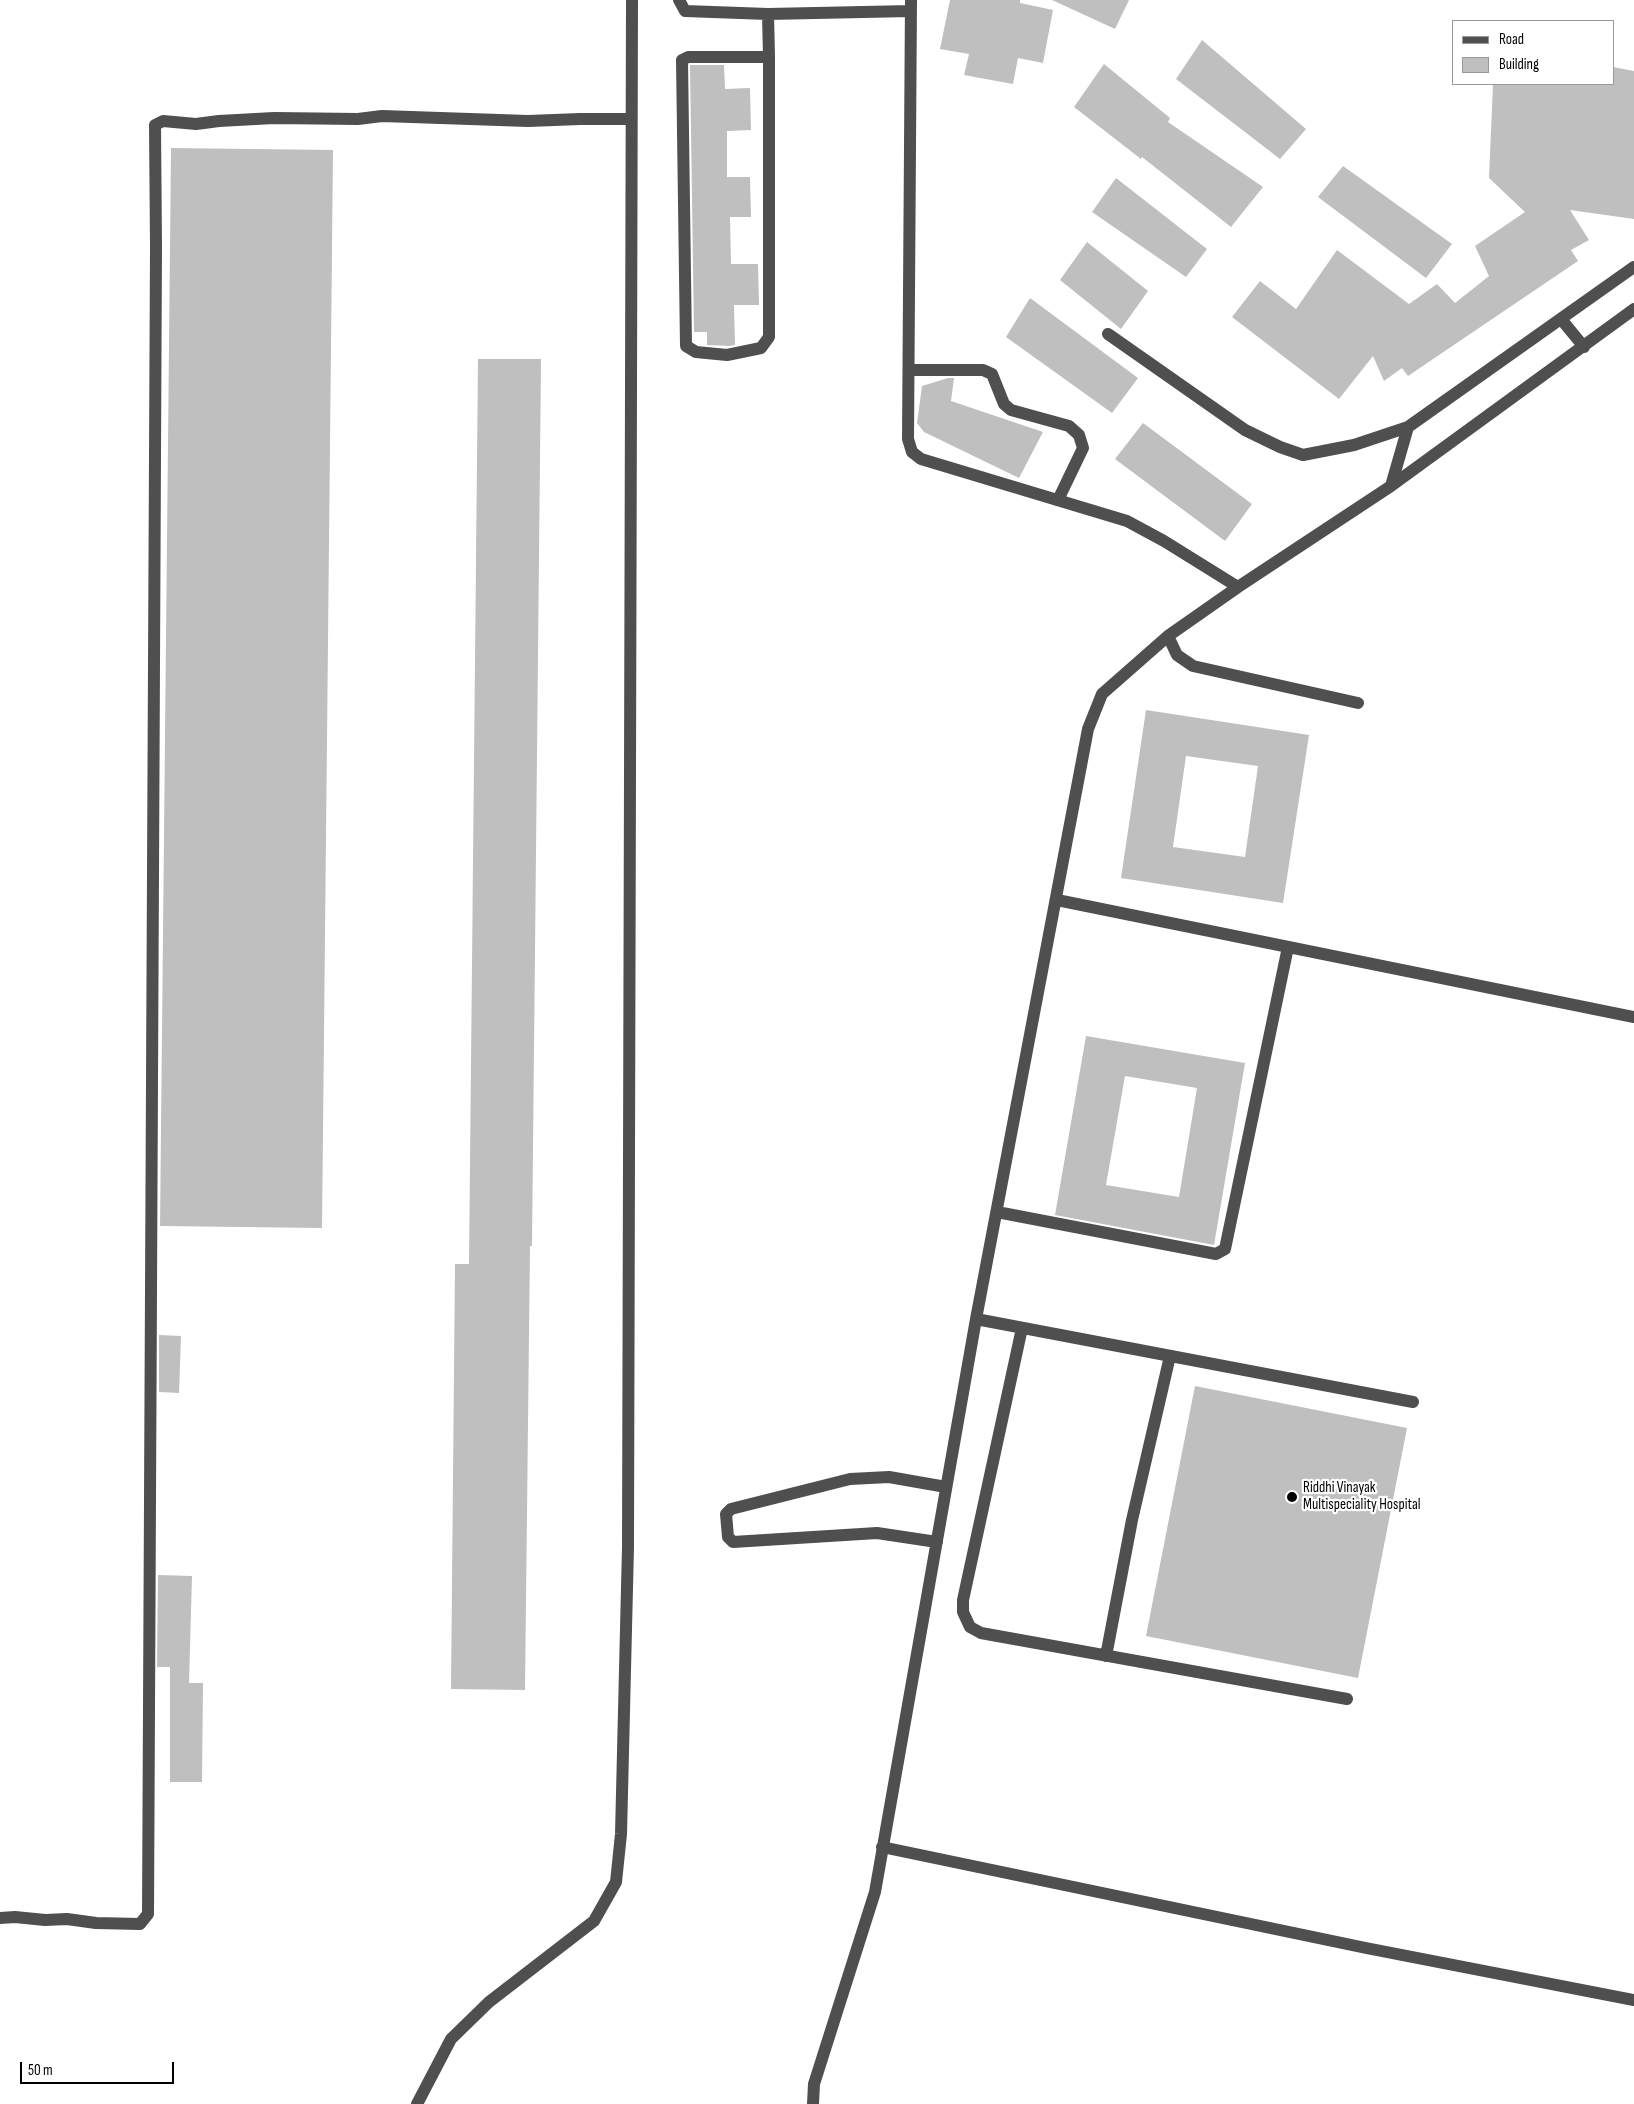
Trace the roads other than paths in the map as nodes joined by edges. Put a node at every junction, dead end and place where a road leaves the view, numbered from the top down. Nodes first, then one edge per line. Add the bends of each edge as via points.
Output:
1 (632, 0) edge
2 (678, 0) edge
3 (911, 6) edge
4 (768, 14) junction
5 (769, 57) junction
6 (631, 119) junction
7 (1634, 267) edge
8 (1634, 309) edge
9 (1561, 319) junction
10 (1108, 334) dead end
11 (1584, 347) junction
12 (909, 370) junction
13 (1408, 427) junction
14 (1392, 486) junction
15 (1058, 500) junction
16 (1238, 587) junction
17 (1168, 636) junction
18 (1358, 703) dead end
19 (1056, 900) junction
20 (1288, 947) junction
21 (1634, 1017) edge
22 (997, 1212) junction
23 (976, 1319) junction
24 (1022, 1328) junction
25 (1170, 1356) junction
26 (1413, 1402) dead end
27 (946, 1487) junction
28 (937, 1542) junction
29 (1106, 1656) junction
30 (1347, 1699) dead end
31 (882, 1847) junction
32 (0, 1918) edge
33 (1634, 2000) edge
34 (417, 2104) edge
35 (814, 2104) edge

1 - 6 street
2 - 4 street via 685,11
3 - 4 street
3 - 12 street
4 - 5 street
5 - 5 street via 688,57 682,60 686,346 696,352 727,355 761,348 769,337
6 - 32 street via 528,121 382,116 358,119 274,118 196,124 163,121 155,125 148,1914 140,1924
6 - 34 street via 628,1547 621,1834 616,1882 594,1921 489,2002 451,2039
7 - 9 street
8 - 11 street
9 - 11 street
9 - 13 street
10 - 13 street via 1245,430 1303,455 1354,444
11 - 14 street
12 - 15 street via 908,438 912,452 921,459
12 - 15 street via 982,370 992,374 1004,404 1011,410 1069,426 1079,435 1083,448
13 - 14 street
14 - 16 street
15 - 16 street via 1127,521
16 - 17 street
17 - 18 street via 1177,656 1193,666
17 - 19 street via 1102,694 1088,729
19 - 20 street
19 - 22 street
20 - 21 street
20 - 22 street via 1225,1249 1216,1254
22 - 23 street
23 - 24 street
23 - 27 street
24 - 25 street
24 - 29 street via 963,1600 964,1612 970,1627 981,1633
25 - 26 street
25 - 29 street via 1132,1520
27 - 28 street
27 - 28 street via 889,1477 850,1479 731,1509 726,1514 728,1537 733,1542 877,1533
28 - 31 street
29 - 30 street
31 - 33 street
31 - 35 street via 875,1892 814,2084

